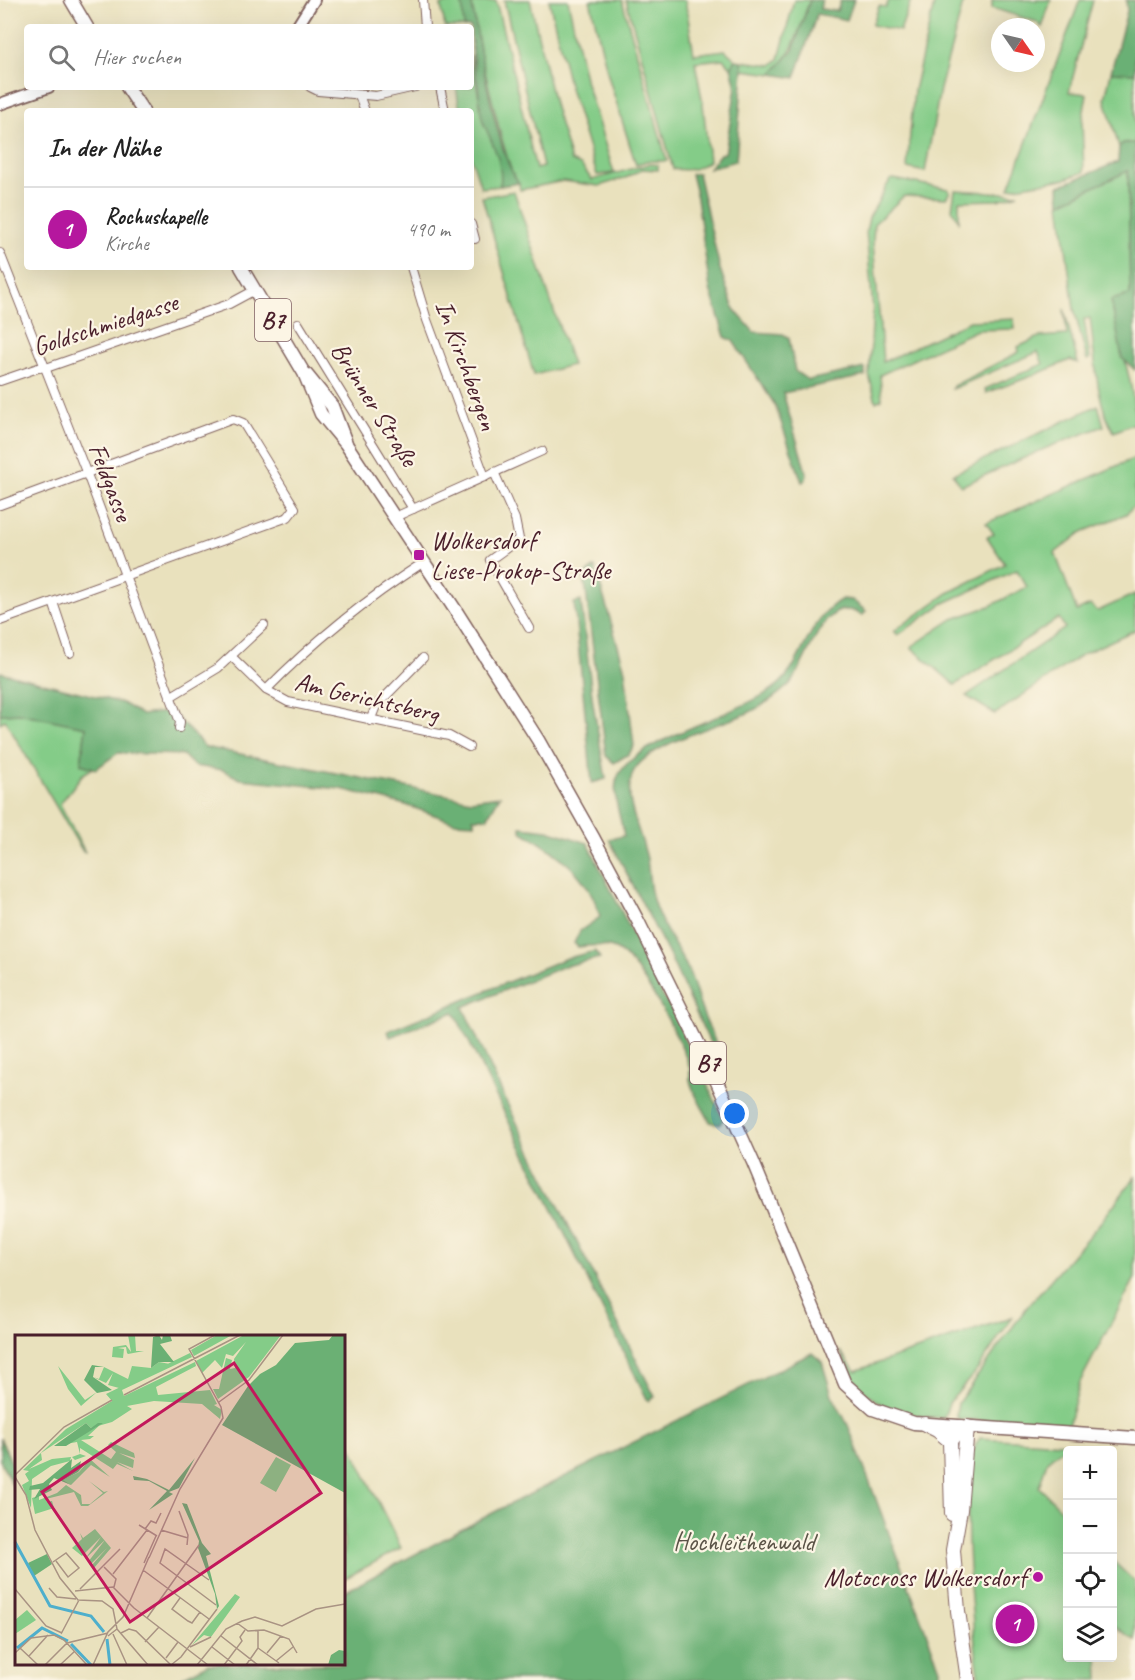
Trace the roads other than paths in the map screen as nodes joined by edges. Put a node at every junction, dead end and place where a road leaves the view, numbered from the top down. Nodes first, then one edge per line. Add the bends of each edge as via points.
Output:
1 (71, 0) edge
2 (314, 0) edge
3 (423, 0) edge
4 (85, 24) edge
5 (299, 24) edge
6 (425, 24) edge
7 (40, 90) edge
8 (129, 90) edge
9 (314, 90) edge
10 (404, 90) edge
11 (441, 90) edge
12 (359, 95) junction
13 (0, 104) edge
14 (141, 108) edge
15 (364, 108) edge
16 (444, 108) edge
17 (474, 235) edge
18 (475, 239) dead end
19 (0, 253) edge
20 (243, 270) edge
21 (412, 270) edge
22 (255, 290) junction
23 (298, 323) dead end
24 (44, 368) junction
25 (0, 381) edge
26 (542, 452) dead end
27 (494, 472) junction
28 (87, 474) junction
29 (485, 477) junction
30 (0, 505) edge
31 (413, 509) junction
32 (395, 518) junction
33 (424, 562) junction
34 (125, 576) junction
35 (53, 602) junction
36 (0, 621) edge
37 (264, 625) dead end
38 (529, 627) dead end
39 (70, 653) dead end
40 (232, 657) junction
41 (423, 658) dead end
42 (266, 690) junction
43 (170, 697) junction
44 (370, 721) junction
45 (179, 728) dead end
46 (470, 747) dead end
47 (925, 1424) junction
48 (963, 1427) junction
49 (1135, 1438) edge
50 (950, 1442) junction
51 (955, 1528) junction
52 (968, 1680) edge

1 - 4 main road
2 - 5 street
3 - 6 street
7 - 13 street
8 - 14 main road
9 - 12 street
10 - 12 street
11 - 16 street
12 - 15 street
17 - 18 street
19 - 24 street, Feldgasse
20 - 22 main road, Brünner Straße / B7
21 - 29 street, In Kirchbergen
22 - 24 street, Goldschmiedgasse via 229,304
22 - 32 main road, Brünner Straße / B7 via 304,373 321,414
23 - 31 street, Brünner Straße
24 - 25 street, Goldschmiedgasse
24 - 28 street, Feldgasse
26 - 27 street
27 - 29 street
27 - 38 street via 519,538 490,560
28 - 30 street
28 - 34 street, Feldgasse
28 - 34 street via 238,420 294,505 294,512 288,517
29 - 31 street
31 - 32 street
32 - 33 main road, Brünner Straße / B7
33 - 42 street via 348,614
33 - 47 main road, Brünner Straße / B7 via 557,773 657,959 753,1162 840,1376 873,1409
34 - 35 street
34 - 43 street, Feldgasse
35 - 36 street
35 - 39 street
37 - 40 street
40 - 42 street, Am Gerichtsberg
40 - 43 street
41 - 44 street via 375,706
42 - 44 street, Am Gerichtsberg via 288,702
43 - 45 street, Feldgasse
44 - 46 street, Am Gerichtsberg via 449,736
47 - 48 main road, B7
47 - 50 highway
48 - 49 main road, B7
48 - 50 highway
48 - 51 highway via 960,1510
50 - 51 highway
51 - 52 highway via 955,1585

